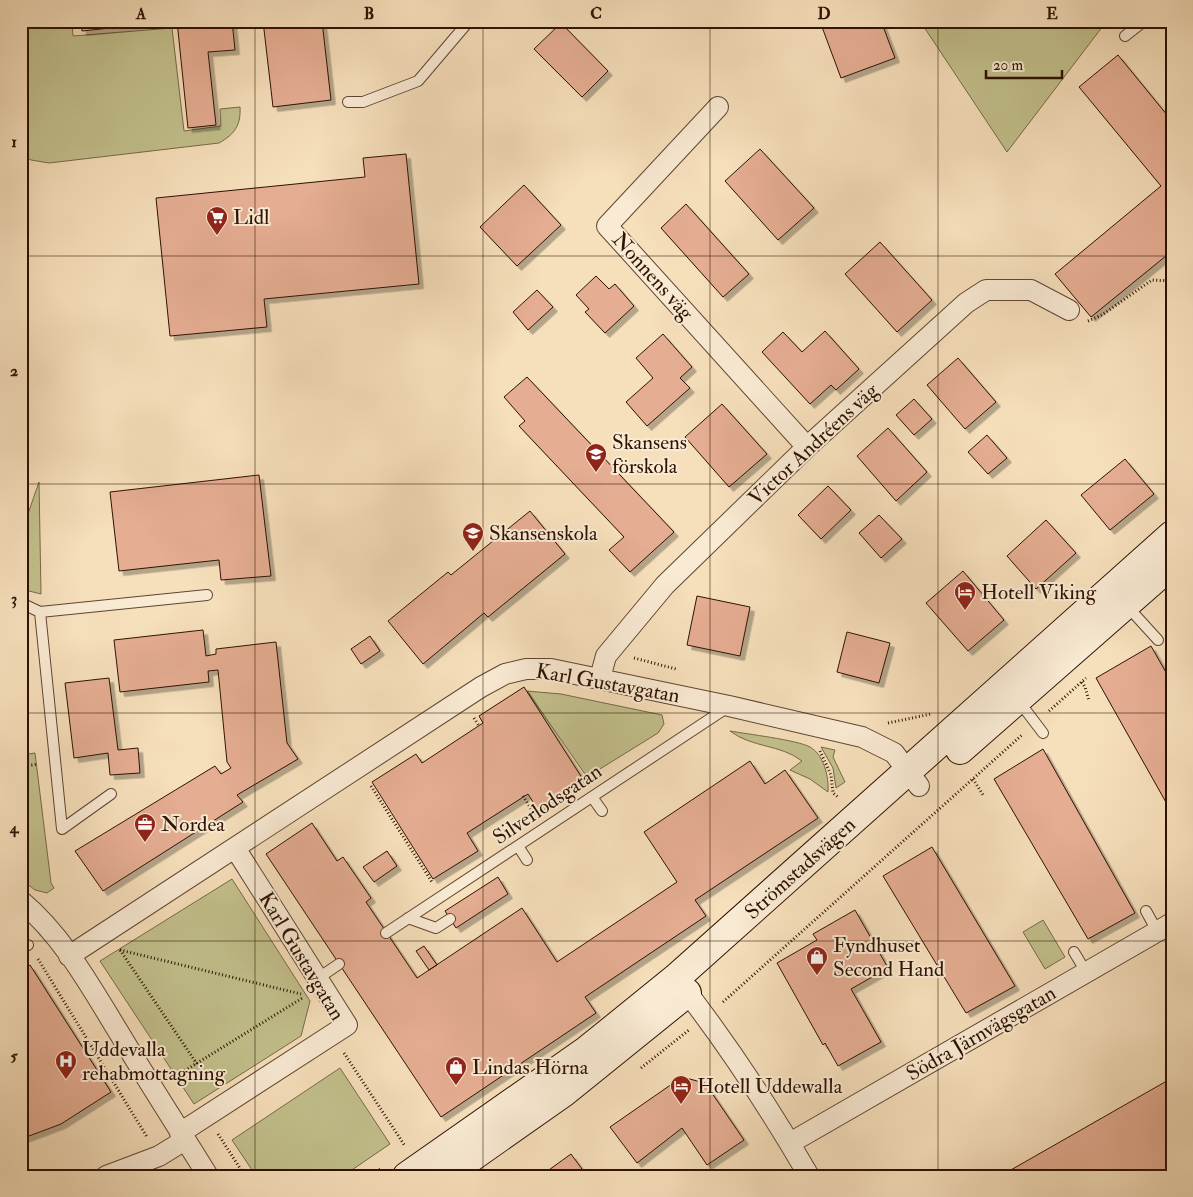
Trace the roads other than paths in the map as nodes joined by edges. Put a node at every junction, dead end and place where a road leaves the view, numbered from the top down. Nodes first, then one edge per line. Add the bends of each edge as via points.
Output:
1 (469, 21) edge
2 (1144, 21) edge
3 (1125, 36) dead end
4 (348, 102) dead end
5 (718, 107) dead end
6 (1069, 310) dead end
7 (807, 447) junction
8 (1172, 535) edge
9 (1172, 564) edge
10 (207, 595) dead end
11 (21, 603) edge
12 (1125, 604) junction
13 (40, 612) junction
14 (1158, 640) dead end
15 (600, 678) junction
16 (1018, 699) junction
17 (729, 706) junction
18 (1043, 733) dead end
19 (913, 779) junction
20 (111, 794) dead end
21 (592, 796) junction
22 (602, 811) dead end
23 (518, 846) junction
24 (235, 848) junction
25 (527, 860) dead end
26 (21, 901) edge
27 (1146, 912) dead end
28 (408, 918) junction
29 (450, 919) dead end
30 (1164, 927) edge
31 (386, 933) dead end
32 (1074, 952) dead end
33 (69, 956) junction
34 (339, 964) dead end
35 (1086, 972) junction
36 (317, 979) junction
37 (682, 985) junction
38 (182, 1136) junction
39 (790, 1143) junction
40 (408, 1163) edge
41 (106, 1176) edge
42 (208, 1176) edge
43 (445, 1176) edge
44 (809, 1176) edge

1 - 4 lane via 418,81 363,102
2 - 3 lane
5 - 7 street, Nonnens väg via 607,226
6 - 7 street, Victor Andréens väg via 1031,290 986,290 966,303
7 - 15 street, Victor Andréens väg via 665,585 606,656
8 - 19 main road, Strömstadsvägen
9 - 12 main road, Strömstadsvägen
10 - 13 lane
11 - 13 lane
12 - 14 lane
12 - 16 main road, Strömstadsvägen
13 - 20 lane via 62,829
15 - 17 street, Karl Gustavgatan
15 - 24 street, Karl Gustavgatan via 551,669 526,669 505,674
16 - 18 lane
16 - 19 main road, Strömstadsvägen
17 - 19 street, Karl Gustavgatan via 871,740 894,753
17 - 21 lane, Silverlodsgatan
19 - 37 main road, Strömstadsvägen
21 - 22 lane
21 - 23 lane, Silverlodsgatan
23 - 25 lane
23 - 28 lane, Silverlodsgatan
24 - 33 street, Karl Gustavgatan
24 - 36 street, Karl Gustavgatan
26 - 33 street via 36,913
27 - 30 lane
28 - 29 lane via 436,928
28 - 31 lane, Silverlodsgatan
30 - 35 street, Södra Järnvägsgatan
32 - 35 lane
33 - 38 street
34 - 36 lane
35 - 39 street, Södra Järnvägsgatan
36 - 38 street, Karl Gustavgatan via 346,1025 207,1116
37 - 39 street via 707,1016
37 - 40 main road, Strömstadsvägen via 587,1050
37 - 43 main road, Strömstadsvägen via 632,1040
38 - 41 street, Karl Gustavgatan via 159,1156
38 - 42 street
39 - 44 street

